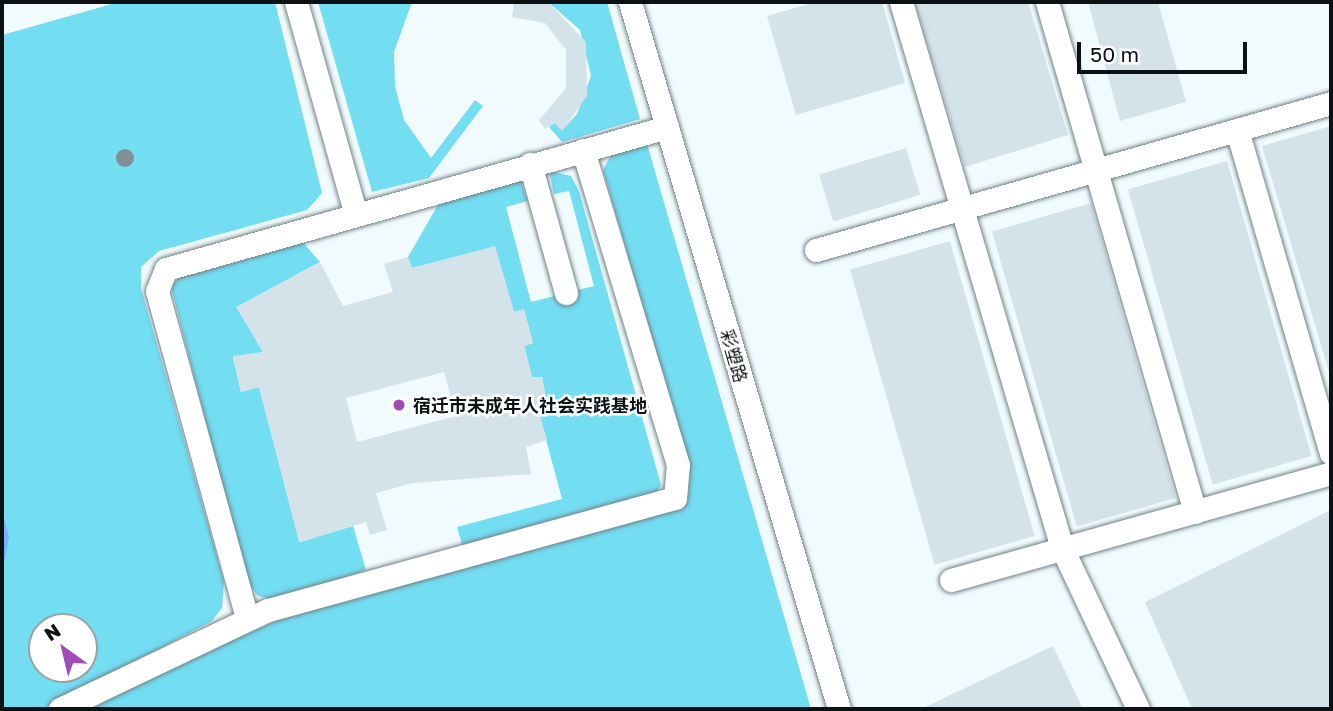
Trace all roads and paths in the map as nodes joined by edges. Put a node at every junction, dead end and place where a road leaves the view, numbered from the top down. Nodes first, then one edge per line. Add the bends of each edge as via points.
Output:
1 (296, 2) edge
2 (630, 2) edge
3 (901, 2) edge
4 (1047, 2) edge
5 (1331, 103) edge
6 (667, 127) junction
7 (1237, 130) junction
8 (583, 150) junction
9 (530, 164) junction
10 (1095, 171) junction
11 (964, 208) junction
12 (355, 212) junction
13 (816, 250) dead end
14 (566, 293) dead end
15 (1331, 453) edge
16 (1331, 473) edge
17 (1195, 512) junction
18 (1062, 548) junction
19 (951, 580) dead end
20 (247, 618) junction
21 (60, 709) edge
22 (839, 709) edge
23 (1138, 709) edge

1 - 12 street
2 - 6 street, 彩塑路
3 - 11 street
4 - 10 street
5 - 7 street
6 - 8 street
6 - 22 street, 彩塑路
7 - 10 street
7 - 15 street
8 - 9 street
8 - 20 street via 678,465 674,498
9 - 12 street
9 - 14 street
10 - 11 street
10 - 17 street
11 - 13 street
11 - 18 street
12 - 20 street via 189,258 159,279
16 - 17 street
17 - 18 street
18 - 19 street
18 - 23 street
20 - 21 street

